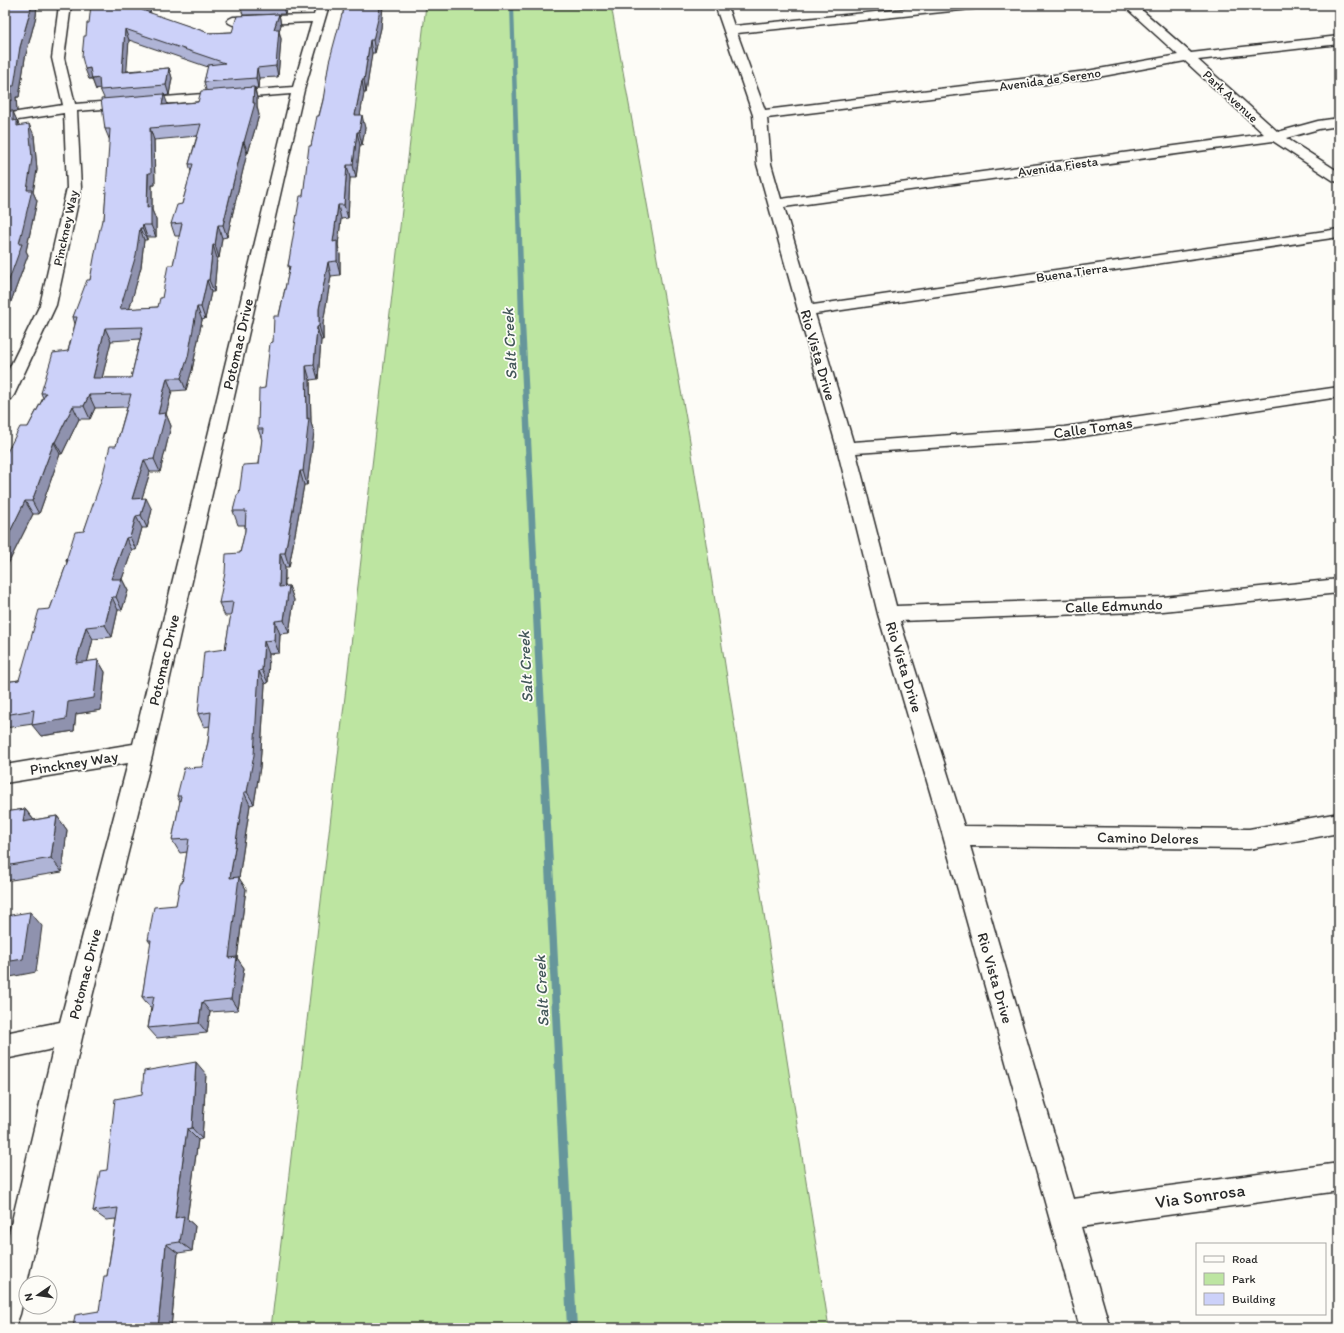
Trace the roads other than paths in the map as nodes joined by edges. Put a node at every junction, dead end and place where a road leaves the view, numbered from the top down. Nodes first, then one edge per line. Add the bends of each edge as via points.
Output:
1 (65, 5) edge
2 (721, 5) edge
3 (981, 5) edge
4 (1128, 5) edge
5 (321, 11) edge
6 (233, 21) dead end
7 (730, 30) junction
8 (1339, 40) edge
9 (1188, 57) junction
10 (298, 90) junction
11 (70, 108) junction
12 (760, 115) junction
13 (5, 118) edge
14 (1339, 122) edge
15 (1275, 137) junction
16 (1339, 178) edge
17 (777, 204) junction
18 (1339, 234) edge
19 (805, 311) junction
20 (1339, 392) edge
21 (5, 395) edge
22 (846, 448) junction
23 (1339, 586) edge
24 (888, 614) junction
25 (142, 752) junction
26 (5, 774) edge
27 (1339, 823) edge
28 (955, 836) junction
29 (70, 1033) junction
30 (5, 1046) edge
31 (1339, 1177) edge
32 (1062, 1215) junction
33 (5, 1314) edge
34 (1095, 1328) edge

1 - 11 street, Pinckney Way via 58,58
2 - 7 street, Rio Vista Drive
3 - 7 street
4 - 9 street, Park Avenue
5 - 6 street
5 - 10 street, Potomac Drive
7 - 12 street, Rio Vista Drive
8 - 9 street, Avenida de Sereno
9 - 12 street, Avenida de Sereno via 1086,75
9 - 15 street, Park Avenue
10 - 11 street
10 - 25 street, Potomac Drive
11 - 13 street
11 - 21 street, Pinckney Way via 74,188 48,305
12 - 17 street, Rio Vista Drive via 764,164
14 - 15 street, Avenida Fiesta
15 - 16 street, Park Avenue
15 - 17 street, Avenida Fiesta
17 - 19 street, Rio Vista Drive
18 - 19 street, Buena Tierra
19 - 22 street, Rio Vista Drive
20 - 22 street, Calle Tomas via 1064,433
22 - 24 street, Rio Vista Drive
23 - 24 street, Calle Edmundo via 1163,604
24 - 28 street, Rio Vista Drive
25 - 26 street, Pinckney Way
25 - 29 street, Potomac Drive
27 - 28 street, Camino Delores via 1248,839
28 - 32 street, Rio Vista Drive
29 - 30 street
29 - 33 street, Potomac Drive
31 - 32 street, Via Sonrosa
32 - 34 street, Rio Vista Drive

